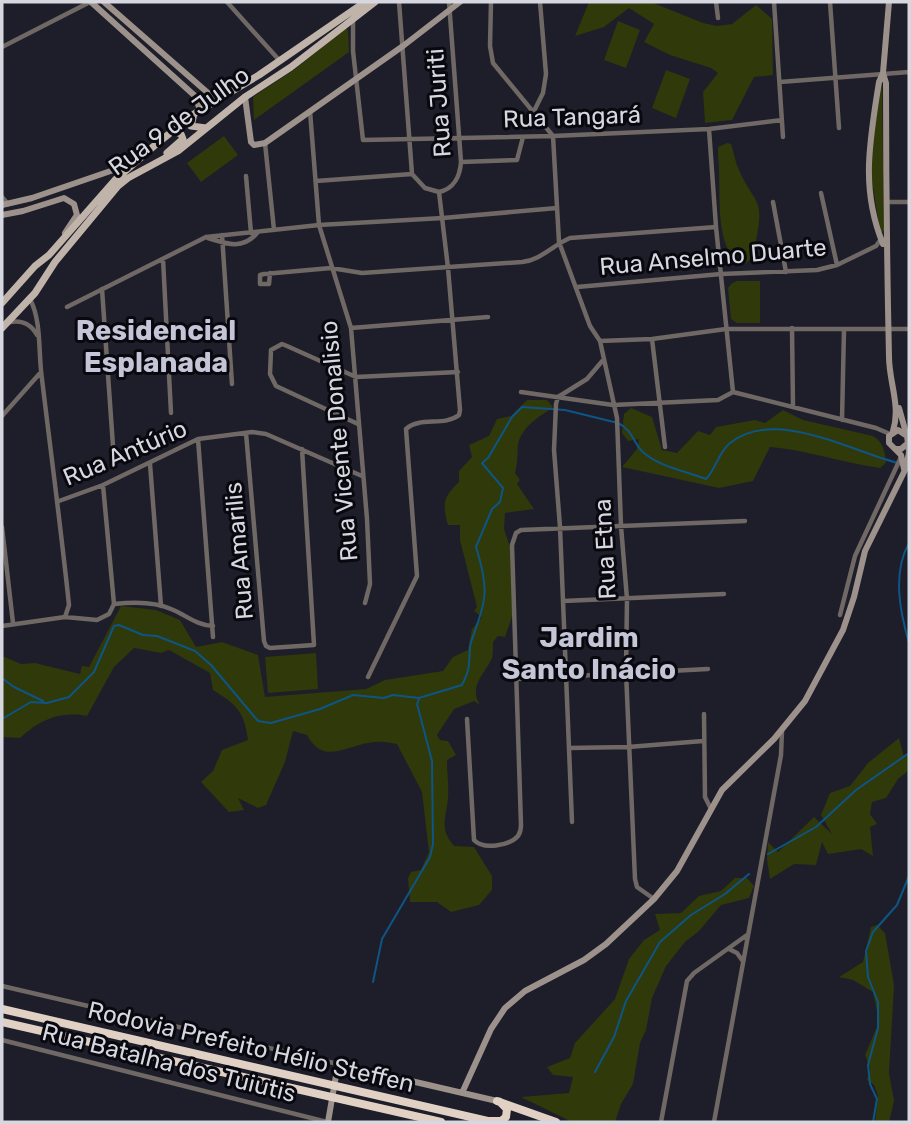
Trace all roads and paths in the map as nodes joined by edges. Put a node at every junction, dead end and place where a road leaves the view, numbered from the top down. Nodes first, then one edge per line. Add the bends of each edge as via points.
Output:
1 (104, 2) edge
2 (227, 2) edge
3 (365, 2) edge
4 (375, 2) edge
5 (399, 2) edge
6 (449, 2) edge
7 (460, 2) edge
8 (491, 2) edge
9 (540, 2) edge
10 (716, 2) edge
11 (774, 2) edge
12 (830, 2) edge
13 (889, 2) edge
14 (92, 4) edge
15 (450, 11) junction
16 (354, 18) junction
17 (718, 18) dead end
18 (343, 21) junction
19 (133, 27) junction
20 (352, 34) junction
21 (403, 46) junction
22 (2, 47) edge
23 (280, 61) junction
24 (909, 72) edge
25 (883, 73) junction
26 (835, 78) junction
27 (356, 79) junction
28 (780, 82) junction
29 (260, 87) junction
30 (245, 97) junction
31 (216, 100) junction
32 (310, 110) junction
33 (534, 111) junction
34 (197, 112) junction
35 (782, 120) junction
36 (216, 121) junction
37 (206, 128) junction
38 (709, 128) junction
39 (839, 128) dead end
40 (172, 131) junction
41 (553, 136) junction
42 (523, 137) junction
43 (783, 137) dead end
44 (460, 138) junction
45 (408, 139) junction
46 (265, 143) junction
47 (461, 162) junction
48 (133, 163) junction
49 (412, 174) junction
50 (246, 176) dead end
51 (128, 178) junction
52 (316, 181) junction
53 (439, 192) junction
54 (821, 193) dead end
55 (2, 197) edge
56 (909, 201) edge
57 (773, 202) dead end
58 (886, 202) junction
59 (5, 204) edge
60 (557, 208) junction
61 (2, 215) edge
62 (443, 218) junction
63 (319, 225) junction
64 (716, 227) junction
65 (274, 230) junction
66 (258, 232) junction
67 (251, 233) junction
68 (222, 235) junction
69 (206, 237) junction
70 (883, 238) junction
71 (222, 242) junction
72 (559, 243) junction
73 (57, 244) junction
74 (163, 259) junction
75 (837, 265) junction
76 (331, 268) junction
77 (448, 268) junction
78 (786, 272) junction
79 (270, 273) dead end
80 (721, 274) junction
81 (15, 287) junction
82 (577, 287) junction
83 (102, 289) junction
84 (30, 299) junction
85 (2, 303) edge
86 (66, 307) dead end
87 (488, 317) dead end
88 (453, 319) junction
89 (4, 326) edge
90 (351, 328) junction
91 (792, 328) junction
92 (726, 329) junction
93 (909, 329) edge
94 (844, 330) junction
95 (888, 330) junction
96 (38, 336) junction
97 (652, 339) junction
98 (600, 341) junction
99 (605, 358) junction
100 (41, 372) junction
101 (458, 372) junction
102 (356, 377) junction
103 (232, 384) dead end
104 (521, 392) dead end
105 (733, 392) junction
106 (558, 397) junction
107 (895, 400) junction
108 (659, 404) junction
109 (613, 405) junction
110 (793, 407) junction
111 (171, 414) dead end
112 (2, 416) edge
113 (842, 420) junction
114 (358, 424) junction
115 (891, 432) junction
116 (246, 433) junction
117 (906, 433) junction
118 (198, 439) junction
119 (908, 443) edge
120 (113, 446) dead end
121 (665, 447) dead end
122 (302, 449) junction
123 (895, 449) junction
124 (906, 456) edge
125 (150, 464) junction
126 (905, 469) junction
127 (892, 475) junction
128 (363, 476) junction
129 (103, 485) junction
130 (59, 501) junction
131 (745, 521) dead end
132 (621, 526) junction
133 (2, 527) edge
134 (560, 527) junction
135 (724, 594) dead end
136 (626, 599) junction
137 (563, 601) junction
138 (365, 603) dead end
139 (114, 604) junction
140 (162, 606) junction
141 (840, 615) dead end
142 (65, 617) junction
143 (13, 624) junction
144 (2, 626) edge
145 (213, 626) junction
146 (213, 637) dead end
147 (708, 669) dead end
148 (626, 672) junction
149 (566, 675) junction
150 (368, 677) dead end
151 (517, 679) junction
152 (704, 714) dead end
153 (467, 719) dead end
154 (782, 731) junction
155 (703, 741) junction
156 (569, 747) junction
157 (628, 747) junction
158 (710, 807) junction
159 (572, 822) dead end
160 (654, 899) junction
161 (748, 934) junction
162 (728, 948) junction
163 (743, 960) junction
164 (2, 986) edge
165 (2, 1008) edge
166 (2, 1022) edge
167 (2, 1040) edge
168 (338, 1064) junction
169 (462, 1093) junction
170 (497, 1101) junction
171 (327, 1122) edge
172 (441, 1122) edge
173 (491, 1122) edge
174 (556, 1122) edge
175 (662, 1122) edge
176 (714, 1122) edge

1 - 19 street
2 - 23 street
3 - 18 main road, Rua 9 de Julho
4 - 16 main road, Rua 9 de Julho
5 - 21 street
6 - 15 street, Rua Juriti
7 - 15 street
8 - 33 street via 493,63
9 - 33 street via 546,74
10 - 17 street
11 - 28 street
12 - 26 street
13 - 25 street
14 - 19 street via 104,4
14 - 22 street
14 - 34 street via 195,96
15 - 21 street
15 - 44 street, Rua Juriti
16 - 18 main road, Rua 9 de Julho
16 - 20 street
18 - 20 street
18 - 23 main road, Rua 9 de Julho
18 - 29 main road, Rua 9 de Julho via 291,67
19 - 31 street
20 - 27 street
21 - 27 street
21 - 45 street
23 - 29 main road via 278,70
23 - 31 main road, Rua 9 de Julho
24 - 25 street
25 - 26 street
25 - 58 street
25 - 70 street via 867,163
26 - 28 street
26 - 39 street
27 - 32 street
27 - 45 street, Rua Tangará via 363,140
28 - 35 street
29 - 30 main road, Rua 9 de Julho
30 - 36 main road, Rua 9 de Julho
30 - 46 street via 251,142
31 - 34 main road, Rua 9 de Julho
31 - 36 main road via 222,106
32 - 46 street
32 - 52 street, Rua Vicente Donalisio
33 - 41 street
34 - 37 main road via 190,125
34 - 40 main road, Rua 9 de Julho
35 - 38 street, Rua Tangará
35 - 43 street
36 - 37 main road, Rua 9 de Julho
37 - 51 main road, Rua 9 de Julho via 178,151
38 - 41 street, Rua Tangará
38 - 64 street
40 - 48 main road, Rua 9 de Julho
40 - 51 main road via 181,134 181,142
41 - 42 street, Rua Tangará
41 - 60 street, Rua Etna
42 - 44 street, Rua Tangará
42 - 47 street via 517,160
44 - 45 street, Rua Tangará
44 - 47 street, Rua Juriti
45 - 49 street
46 - 65 street
47 - 53 street, Rua Juriti via 456,180
48 - 59 street
48 - 73 main road, Rua 9 de Julho
49 - 52 street
49 - 53 street via 425,188
50 - 67 street
51 - 84 main road, Rua 9 de Julho via 59,256
52 - 63 street, Rua Vicente Donalisio
53 - 62 street
54 - 75 street
55 - 59 street
56 - 58 street
57 - 78 street
58 - 70 street
60 - 62 street
60 - 72 street, Rua Etna
61 - 73 street via 68,199 77,215
62 - 63 street
62 - 77 street
63 - 65 street
63 - 76 street, Rua Vicente Donalisio
64 - 72 street via 570,238
64 - 80 street
65 - 66 street
66 - 67 street
66 - 71 street via 246,244
67 - 68 street
68 - 69 street
68 - 71 street
69 - 71 street
69 - 74 street
70 - 75 street, Rua Anselmo Duarte
70 - 95 street
71 - 103 street
72 - 77 street via 532,261
72 - 82 street, Rua Etna
73 - 81 main road, Rua 9 de Julho
74 - 83 street
74 - 111 street
75 - 78 street, Rua Anselmo Duarte
76 - 77 street via 362,273
76 - 79 street
76 - 90 street, Rua Vicente Donalisio
77 - 88 street
78 - 80 street, Rua Anselmo Duarte
80 - 82 street, Rua Anselmo Duarte
80 - 92 street
81 - 84 main road
81 - 85 main road, Rua 9 de Julho
82 - 98 street, Rua Etna
83 - 86 street
83 - 120 street
84 - 89 main road, Rua 9 de Julho
84 - 96 street
87 - 88 street
88 - 90 street
88 - 101 street
89 - 96 street via 23,322
90 - 102 street, Rua Vicente Donalisio
91 - 92 street
91 - 94 street
91 - 110 street
92 - 97 street
92 - 105 street
93 - 95 street
94 - 95 street
94 - 113 street
95 - 107 street
96 - 100 street
97 - 98 street
97 - 108 street
98 - 99 street, Rua Etna
99 - 106 street via 587,379
99 - 109 street, Rua Etna
100 - 112 street
100 - 130 street
101 - 102 street
101 - 150 street via 459,415 415,423 406,435 418,556 416,582
102 - 114 street, Rua Vicente Donalisio
102 - 114 street via 287,346 275,346 271,354 272,383
104 - 106 street
105 - 108 street via 718,400
105 - 110 street
106 - 109 street
106 - 134 street via 554,450
107 - 115 street
107 - 117 street
108 - 109 street
108 - 121 street
109 - 132 street, Rua Etna
110 - 113 street
113 - 115 street
114 - 128 street, Rua Vicente Donalisio
115 - 117 street
115 - 123 street via 889,443
116 - 118 street, Rua Antúrio
116 - 122 street, Rua Antúrio via 259,432
116 - 122 street, Rua Amarilis via 268,648 314,645
117 - 119 street
118 - 125 street, Rua Antúrio
118 - 145 street
119 - 123 street
119 - 124 street
122 - 128 street, Rua Antúrio
123 - 124 street
124 - 126 street
124 - 127 street
125 - 129 street, Rua Antúrio
125 - 140 street
126 - 127 street
126 - 154 street via 865,551 843,630 813,688
127 - 141 street via 855,556
128 - 138 street, Rua Vicente Donalisio via 370,584
129 - 130 street, Rua Antúrio
129 - 139 street
130 - 142 street via 69,605
131 - 132 street
132 - 134 street
132 - 136 street, Rua Etna
133 - 143 street
134 - 137 street
134 - 151 street via 520,530 514,535
135 - 136 street
136 - 137 street
136 - 148 street, Rua Etna
137 - 149 street
139 - 140 street
139 - 142 street via 109,614 97,620
140 - 145 street via 197,624
142 - 143 street
143 - 144 street
145 - 146 street
147 - 148 street
148 - 149 street
148 - 157 street, Rua Etna
149 - 151 street
149 - 156 street
151 - 153 street via 520,834 490,847 474,840
152 - 155 street
154 - 158 street
154 - 161 street
155 - 157 street
155 - 158 street via 705,797
156 - 157 street
156 - 159 street
157 - 160 street, Rua Etna via 635,879 637,887
158 - 160 street via 677,871
160 - 169 street via 606,944 525,991 505,1008
161 - 162 street
161 - 163 street
162 - 163 street
162 - 175 street via 687,981
163 - 176 street
164 - 168 street
165 - 173 highway, Rodovia Prefeito Hélio Steffen
166 - 172 highway, Rodovia Prefeito Hélio Steffen
167 - 171 street, Rua Batalha dos Tuiutis
168 - 169 street
168 - 171 street
169 - 170 street
170 - 173 highway via 507,1115
170 - 174 highway

